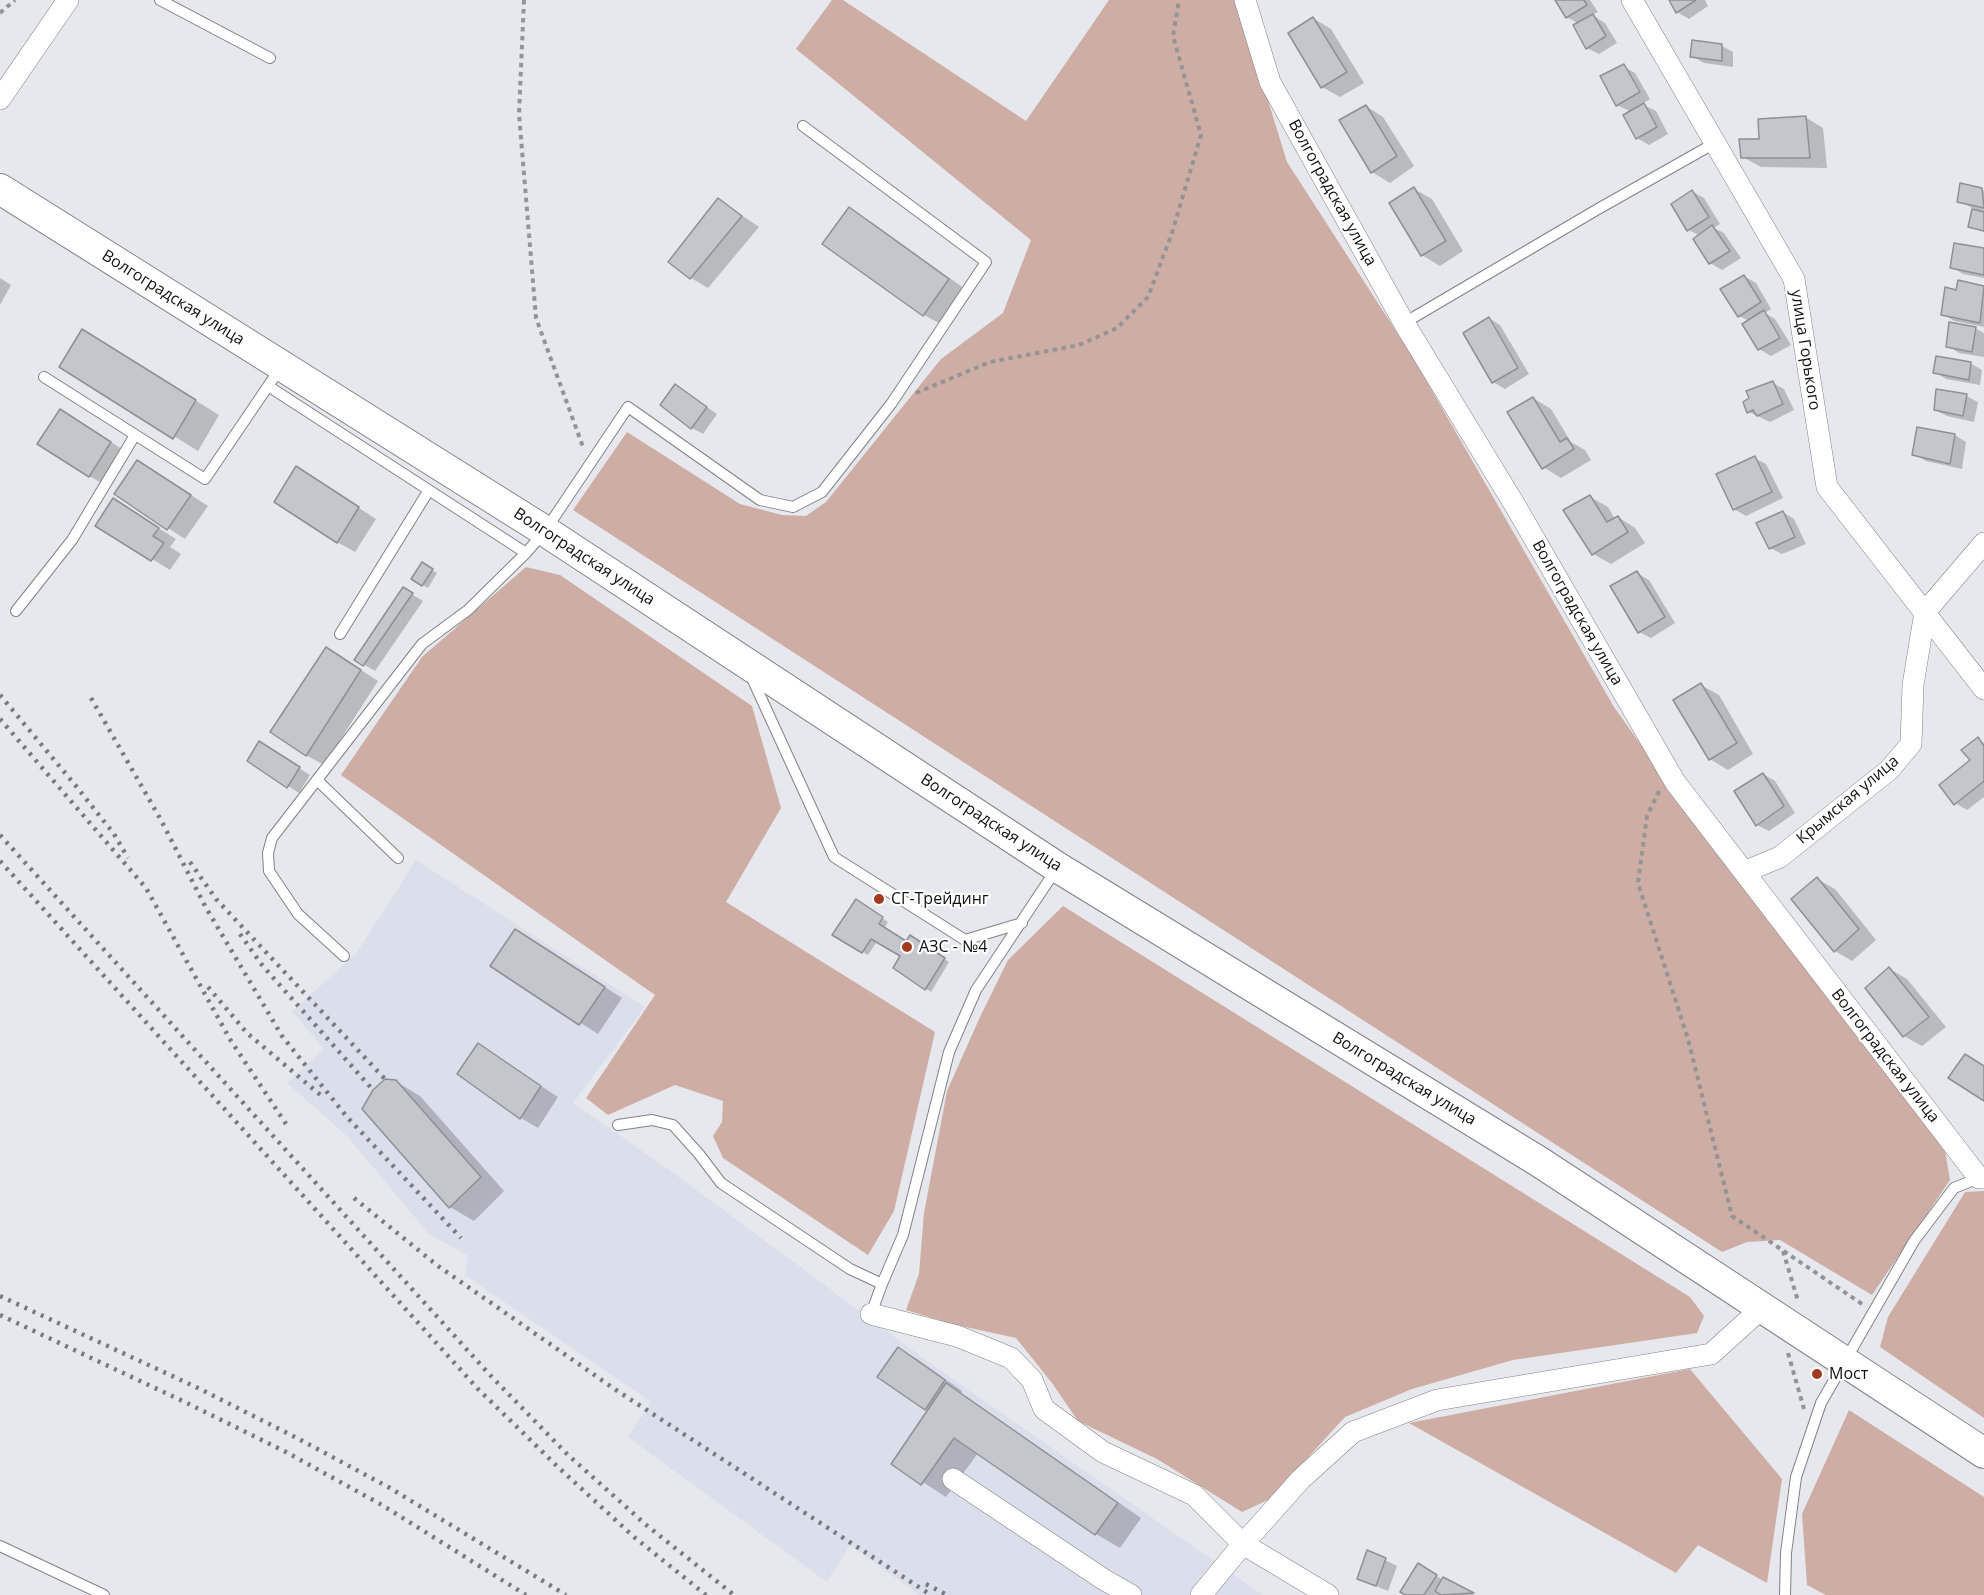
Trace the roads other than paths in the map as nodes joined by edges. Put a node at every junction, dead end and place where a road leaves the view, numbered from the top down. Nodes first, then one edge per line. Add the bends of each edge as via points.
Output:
1 (68, 0) edge
2 (160, 0) edge
3 (1245, 0) edge
4 (1632, 0) edge
5 (270, 58) dead end
6 (0, 99) edge
7 (802, 126) dead end
8 (1715, 143) junction
9 (0, 189) edge
10 (1404, 323) junction
11 (275, 376) junction
12 (44, 378) dead end
13 (135, 435) junction
14 (429, 489) junction
15 (536, 542) junction
16 (1984, 543) edge
17 (16, 611) dead end
18 (1924, 612) junction
19 (340, 634) dead end
20 (743, 660) junction
21 (1984, 688) edge
22 (317, 780) junction
23 (398, 858) dead end
24 (1057, 867) junction
25 (1744, 872) junction
26 (1022, 922) junction
27 (344, 956) dead end
28 (618, 1125) dead end
29 (1981, 1178) edge
30 (882, 1284) junction
31 (1762, 1308) junction
32 (871, 1314) joint
33 (1844, 1361) junction
34 (1984, 1453) edge
35 (953, 1479) dead end
36 (1243, 1544) junction
37 (0, 1546) edge
38 (104, 1595) edge
39 (1131, 1595) edge
40 (1201, 1595) edge
41 (1328, 1595) edge
42 (1785, 1595) edge

1 - 6 street
2 - 5 lane
3 - 10 street, Волгоградская улица via 1270,82
4 - 8 street, улица Горького
7 - 15 lane via 986,262 891,404 822,492 794,507 760,500 628,407
8 - 10 lane
8 - 18 street, улица Горького via 1794,279 1827,487
9 - 11 main road, Волгоградская улица
10 - 25 street, Волгоградская улица via 1516,507 1668,771
11 - 13 lane via 205,479
11 - 14 lane
11 - 15 main road, Волгоградская улица
12 - 13 lane
13 - 17 lane via 72,540
14 - 15 lane
14 - 19 lane
15 - 20 main road, Волгоградская улица
15 - 22 lane via 468,610 422,644
16 - 18 street
18 - 21 street, улица Горького
18 - 25 street, Крымская улица via 1913,685 1911,744 1889,770 1780,857
20 - 24 main road, Волгоградская улица
20 - 26 lane via 834,857 964,940
22 - 23 lane
22 - 27 lane via 272,838 269,872 298,914
24 - 26 lane
24 - 31 main road, Волгоградская улица via 1538,1161
25 - 29 street, Волгоградская улица
26 - 30 lane via 976,990 949,1052 903,1235
28 - 30 lane via 652,1120 672,1125 721,1183 850,1269
29 - 33 lane via 1954,1188 1914,1241
30 - 32 lane
31 - 33 main road, Волгоградская улица via 1805,1321
31 - 36 street via 1711,1354 1437,1400 1353,1432 1301,1479
32 - 36 street via 957,1336 1011,1358 1032,1380 1044,1409 1103,1452 1194,1495
33 - 34 main road, Волгоградская улица
33 - 42 lane via 1821,1403 1796,1477
35 - 39 street
36 - 40 street
36 - 41 street
37 - 38 lane

